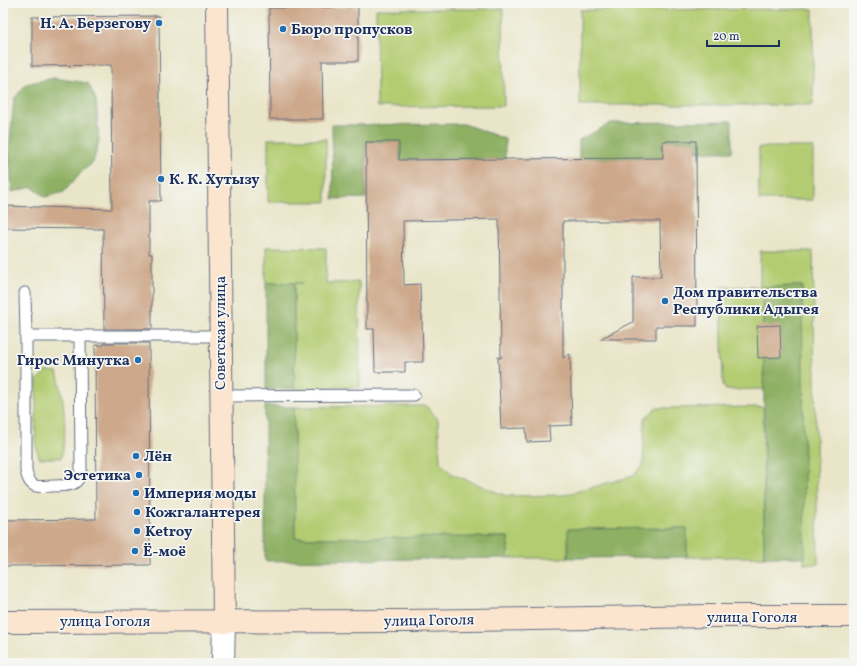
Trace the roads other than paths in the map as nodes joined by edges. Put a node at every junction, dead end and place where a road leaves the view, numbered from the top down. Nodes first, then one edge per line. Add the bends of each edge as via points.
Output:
1 (217, 3) edge
2 (25, 293) dead end
3 (26, 336) junction
4 (80, 336) junction
5 (221, 336) junction
6 (414, 395) dead end
7 (221, 396) junction
8 (854, 616) edge
9 (3, 622) edge
10 (224, 622) junction
11 (223, 663) edge

1 - 5 main road, Советская улица
2 - 3 lane
3 - 4 lane
3 - 4 lane via 26,471 30,481 36,486 68,485 80,477
4 - 5 lane
5 - 7 main road, Советская улица
6 - 7 lane
7 - 10 main road, Советская улица
8 - 10 main road, улица Гоголя
9 - 10 main road, улица Гоголя
10 - 11 street, Советская улица

